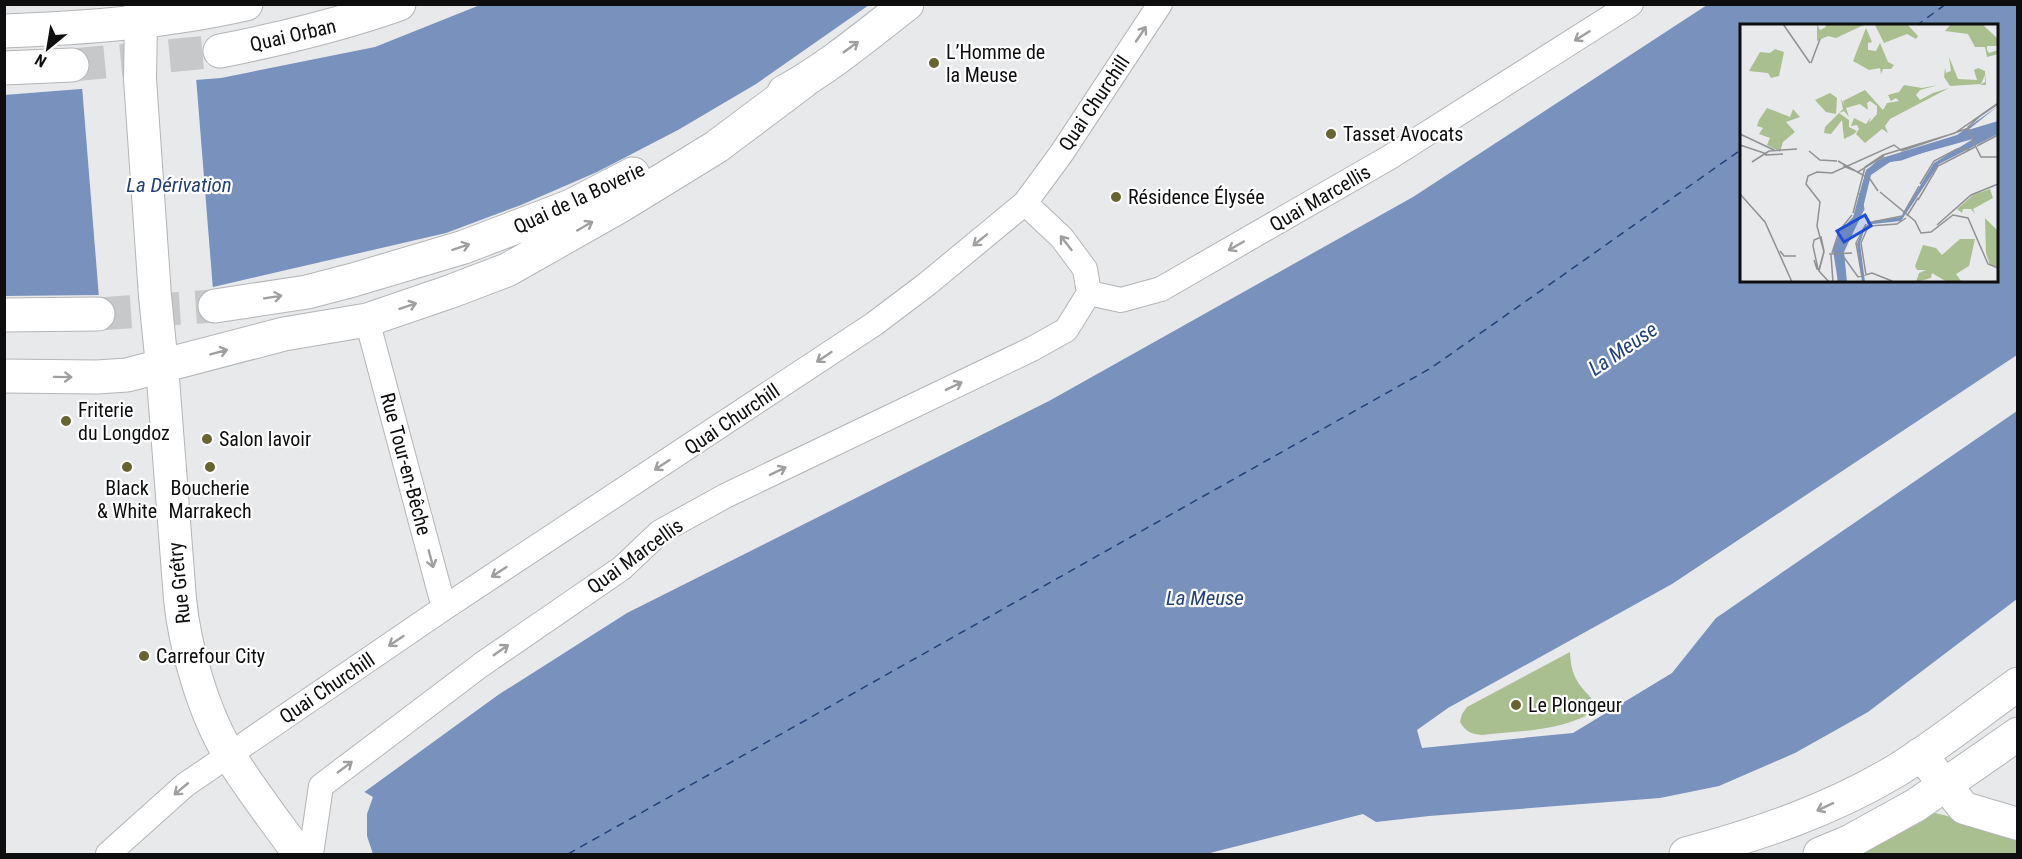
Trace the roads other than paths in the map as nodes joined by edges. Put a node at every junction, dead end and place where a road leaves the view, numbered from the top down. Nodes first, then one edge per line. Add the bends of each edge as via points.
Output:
1 (246, 4) edge
2 (399, 4) edge
3 (907, 4) edge
4 (1160, 4) edge
5 (1631, 4) edge
6 (140, 13) edge
7 (4, 31) edge
8 (220, 51) tunnel mouth
9 (72, 65) tunnel mouth
10 (4, 68) edge
11 (804, 81) junction
12 (1025, 203) junction
13 (1089, 293) junction
14 (215, 306) tunnel mouth
15 (98, 314) tunnel mouth
16 (4, 315) edge
17 (367, 320) junction
18 (162, 366) junction
19 (4, 376) edge
20 (444, 608) junction
21 (2018, 684) edge
22 (2018, 734) edge
23 (1920, 754) junction
24 (229, 755) junction
25 (1945, 786) junction
26 (2018, 824) edge
27 (292, 845) edge
28 (108, 855) edge
29 (311, 855) edge
30 (1686, 855) edge
31 (1821, 855) edge

1 - 6 main road
2 - 8 main road, Quai Orban via 282,39
11 -> 3 main road, Quai de la Boverie
12 -> 4 street, Quai Churchill
5 -> 13 street, Quai Marcellis via 1390,158 1161,289 1121,300
6 - 7 main road via 84,27
6 - 18 street, Rue Grétry via 140,79
9 - 10 main road
14 -> 11 main road, Quai de la Boverie via 352,280 527,224 620,182
17 -> 11 main road via 507,270 716,147
13 -> 12 street via 1085,269 1062,238
12 -> 20 street, Quai Churchill via 874,324
29 -> 13 street, Quai Marcellis via 321,786 481,665 622,568 660,532 725,496 1066,330
15 - 16 main road
18 -> 17 main road via 284,334
17 -> 20 street, Rue Tour-en-Bêche
19 -> 18 main road via 111,377
18 - 24 street, Rue Grétry via 182,616 200,687
20 -> 24 street, Quai Churchill
21 - 23 main road
22 - 25 main road
23 - 25 street
23 -> 30 main road via 1877,781 1804,816 1755,836
24 - 27 street, Rue Grétry
24 -> 28 street, Quai Churchill via 185,785
25 - 26 street via 1964,808
25 - 31 main road via 1896,817

